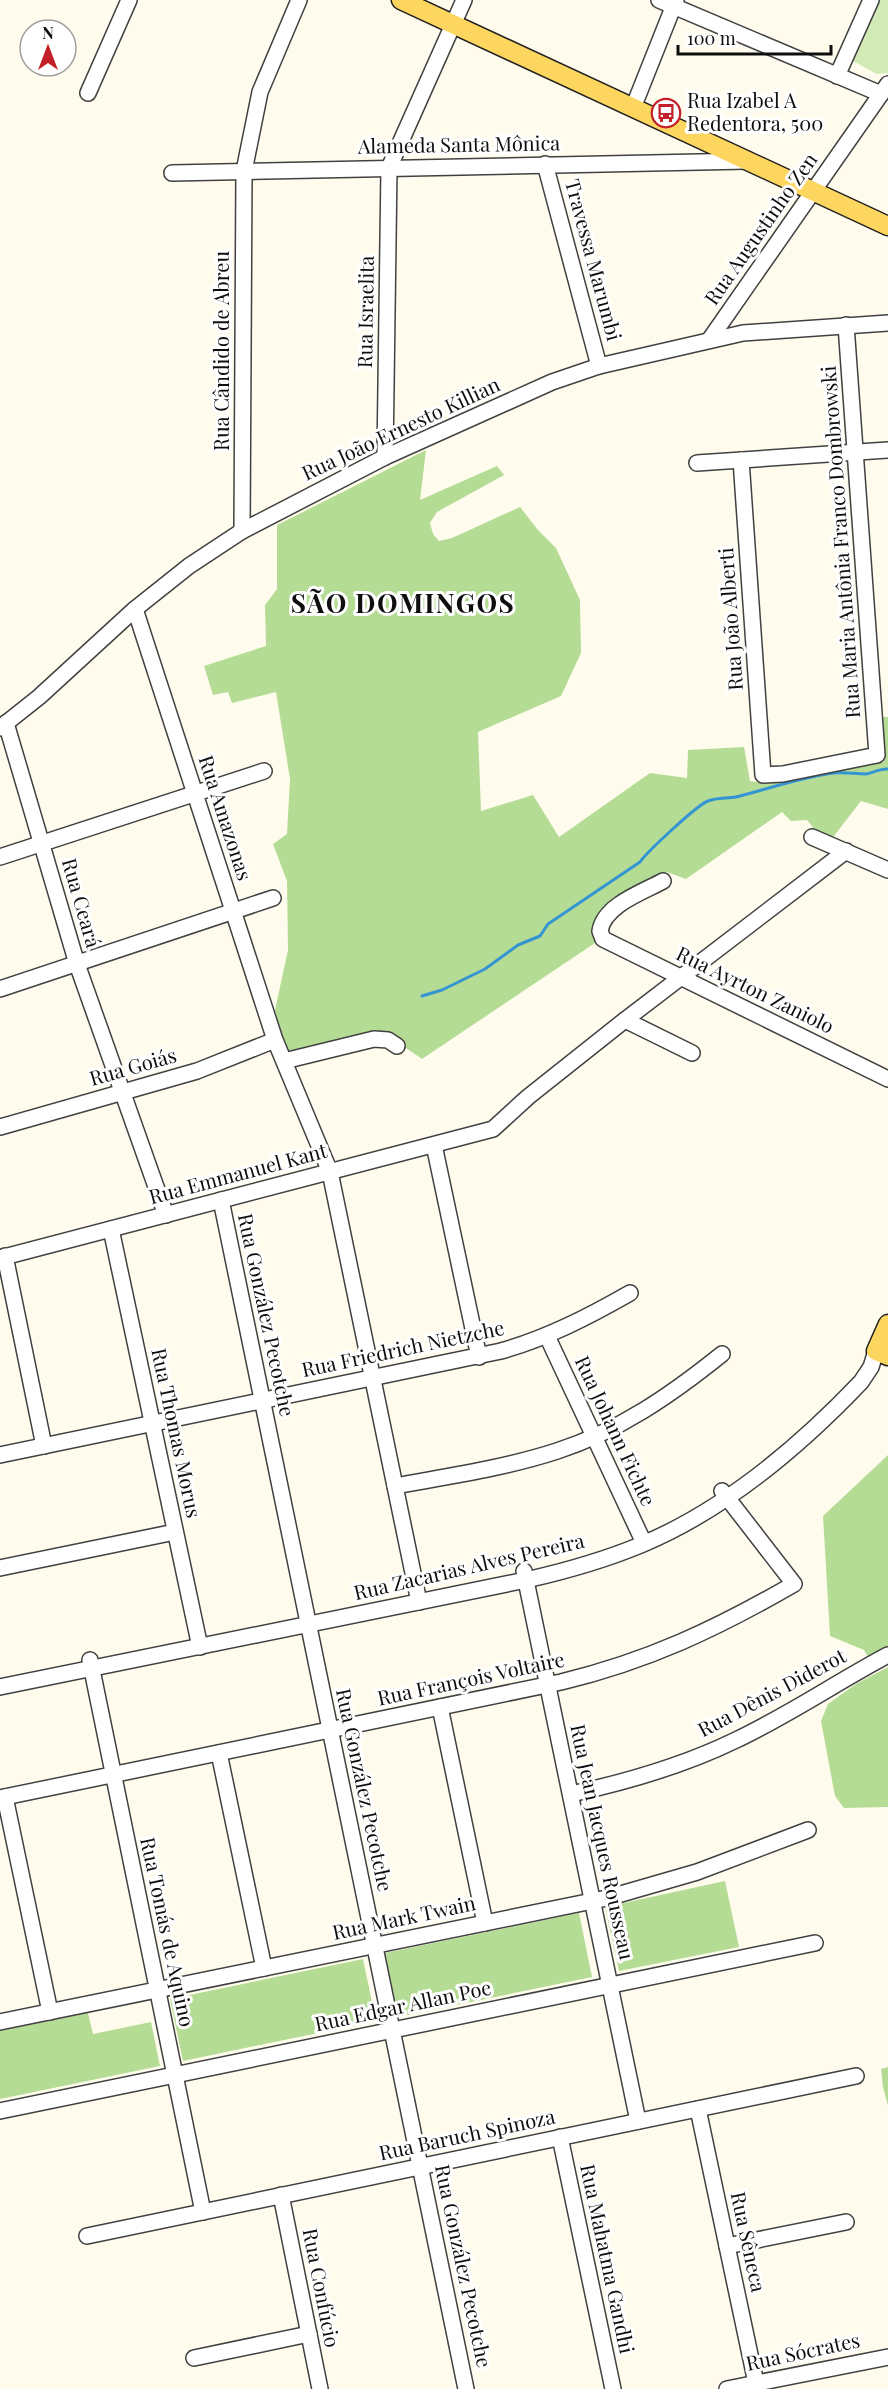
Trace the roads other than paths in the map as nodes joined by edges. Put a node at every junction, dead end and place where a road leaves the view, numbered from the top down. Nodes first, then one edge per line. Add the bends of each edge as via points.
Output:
1 (129, 0) edge
2 (298, 0) edge
3 (401, 0) edge
4 (464, 0) edge
5 (659, 0) edge
6 (871, 0) edge
7 (675, 3) edge
8 (453, 24) junction
9 (837, 76) junction
10 (884, 89) edge
11 (88, 93) dead end
12 (633, 108) junction
13 (747, 161) junction
14 (545, 165) junction
15 (389, 168) junction
16 (244, 171) junction
17 (172, 173) dead end
18 (813, 192) junction
19 (888, 226) edge
20 (888, 322) edge
21 (846, 325) junction
22 (710, 339) junction
23 (599, 366) junction
24 (888, 450) edge
25 (856, 453) junction
26 (385, 457) junction
27 (741, 460) junction
28 (697, 463) dead end
29 (242, 531) junction
30 (135, 609) junction
31 (3, 726) edge
32 (264, 771) dead end
33 (763, 775) joint
34 (195, 793) junction
35 (812, 837) dead end
36 (42, 844) junction
37 (846, 851) junction
38 (0, 857) edge
39 (888, 870) edge
40 (663, 881) dead end
41 (273, 898) dead end
42 (233, 912) junction
43 (77, 963) junction
44 (681, 977) junction
45 (0, 989) edge
46 (625, 1020) junction
47 (275, 1040) junction
48 (397, 1046) dead end
49 (692, 1053) dead end
50 (284, 1061) junction
51 (888, 1079) edge
52 (123, 1092) junction
53 (0, 1127) edge
54 (434, 1145) junction
55 (330, 1172) junction
56 (220, 1200) junction
57 (166, 1215) junction
58 (111, 1229) junction
59 (3, 1257) edge
60 (630, 1293) dead end
61 (888, 1324) edge
62 (547, 1336) junction
63 (882, 1353) edge
64 (722, 1354) dead end
65 (479, 1356) junction
66 (373, 1378) junction
67 (262, 1401) junction
68 (153, 1424) junction
69 (594, 1437) junction
70 (45, 1446) junction
71 (0, 1455) edge
72 (395, 1486) junction
73 (725, 1494) junction
74 (175, 1532) junction
75 (643, 1539) junction
76 (0, 1568) edge
77 (525, 1576) junction
78 (418, 1597) junction
79 (307, 1620) junction
80 (199, 1642) junction
81 (888, 1655) edge
82 (90, 1664) junction
83 (0, 1678) edge
84 (548, 1685) junction
85 (0, 1688) edge
86 (440, 1707) junction
87 (330, 1730) junction
88 (219, 1753) junction
89 (113, 1775) junction
90 (570, 1794) junction
91 (2, 1798) edge
92 (808, 1830) dead end
93 (593, 1901) junction
94 (485, 1923) junction
95 (814, 1943) dead end
96 (375, 1945) junction
97 (264, 1968) junction
98 (610, 1985) junction
99 (158, 1990) junction
100 (50, 2012) junction
101 (0, 2022) edge
102 (392, 2030) junction
103 (175, 2075) junction
104 (856, 2076) dead end
105 (698, 2109) junction
106 (0, 2111) edge
107 (639, 2121) junction
108 (560, 2138) junction
109 (420, 2166) junction
110 (281, 2195) junction
111 (203, 2212) junction
112 (846, 2222) dead end
113 (87, 2236) dead end
114 (727, 2246) junction
115 (309, 2334) junction
116 (888, 2357) edge
117 (194, 2358) dead end
118 (756, 2383) junction
119 (320, 2389) edge
120 (466, 2389) edge
121 (613, 2389) edge
122 (727, 2389) edge

1 - 11 street
2 - 16 street, Rua Cândido de Abreu via 260,92
3 - 8 main road
4 - 8 street
5 - 7 street
6 - 9 street
7 - 9 street
7 - 12 street
8 - 12 main road
8 - 15 street
9 - 10 street
10 - 18 street, Rua Augustinho Zen
12 - 13 main road
13 - 14 street, Alameda Santa Mônica
13 - 18 main road
14 - 15 street, Alameda Santa Mônica
14 - 23 street, Travessa Marumbi
15 - 16 street, Alameda Santa Mônica
15 - 26 street, Rua Israelita
16 - 17 street, Alameda Santa Mônica
16 - 29 street, Rua Cândido de Abreu
18 - 19 main road
18 - 22 street, Rua Augustinho Zen
20 - 21 street, Rua João Ernesto Killian
21 - 22 street, Rua João Ernesto Killian via 768,330
21 - 25 street, Rua Maria Antônia Franco Dombrowski
22 - 23 street, Rua João Ernesto Killian
23 - 26 street, Rua João Ernesto Killian via 552,382
24 - 25 street
25 - 27 street
25 - 33 street, Rua Maria Antônia Franco Dombrowski via 877,755
26 - 29 street, Rua João Ernesto Killian
27 - 28 street
27 - 33 street, Rua João Alberti
29 - 30 street, Rua João Ernesto Killian
30 - 31 street, Rua João Ernesto Killian
30 - 34 street, Rua Amazonas
31 - 36 street, Rua Ceará
32 - 34 street
34 - 36 street
34 - 42 street, Rua Amazonas
35 - 37 street
36 - 38 street
36 - 43 street, Rua Ceará
37 - 39 street
37 - 44 street
40 - 44 street, Rua Ayrton Zaniolo via 606,916 600,931 603,939
41 - 42 street
42 - 43 street
42 - 47 street, Rua Amazonas
43 - 45 street
43 - 52 street, Rua Ceará
44 - 46 street
44 - 51 street, Rua Ayrton Zaniolo
46 - 49 street
46 - 54 street, Rua Emmanuel Kant via 499,1124
47 - 50 street, Rua Amazonas
47 - 52 street, Rua Goiás via 197,1071
48 - 50 street via 388,1040 374,1039
50 - 55 street, Rua Amazonas
52 - 53 street, Rua Goiás
52 - 57 street, Rua Ceará
54 - 55 street, Rua Emmanuel Kant
54 - 65 street
55 - 56 street, Rua Emmanuel Kant
55 - 66 street, Rua Amazonas
56 - 57 street, Rua Emmanuel Kant
56 - 67 street, Rua González Pecotche
57 - 58 street, Rua Emmanuel Kant
58 - 59 street, Rua Emmanuel Kant
58 - 68 street, Rua Thomas Morus
59 - 70 street
60 - 62 street, Rua Friedrich Nietzche
61 - 63 main road, Rua Zacarias Alves Pereira
62 - 65 street, Rua Friedrich Nietzche
62 - 69 street, Rua Johann Fichte
63 - 73 street, Rua Zacarias Alves Pereira
64 - 69 street via 654,1406
65 - 66 street, Rua Friedrich Nietzche
66 - 67 street, Rua Friedrich Nietzche
66 - 72 street, Rua Amazonas
67 - 68 street, Rua Friedrich Nietzche
67 - 79 street, Rua González Pecotche
68 - 70 street, Rua Friedrich Nietzche
68 - 74 street, Rua Thomas Morus
69 - 72 street via 535,1458
69 - 75 street, Rua Johann Fichte
70 - 71 street, Rua Friedrich Nietzche
72 - 78 street, Rua Amazonas
73 - 75 street, Rua Zacarias Alves Pereira
73 - 84 street, Rua François Voltaire via 794,1584 686,1641 605,1670
74 - 76 street
74 - 80 street, Rua Thomas Morus
75 - 77 street, Rua Zacarias Alves Pereira
77 - 78 street, Rua Zacarias Alves Pereira
77 - 84 street, Rua Jean Jacques Rousseau
78 - 79 street, Rua Zacarias Alves Pereira
79 - 80 street, Rua Zacarias Alves Pereira
79 - 87 street, Rua González Pecotche
80 - 82 street, Rua Zacarias Alves Pereira
81 - 90 street, Rua Dênis Diderot via 734,1741 670,1766
82 - 83 street, Rua Zacarias Alves Pereira
82 - 85 street, Rua Zacarias Alves Pereira
82 - 89 street, Rua Tomás de Aquino
84 - 86 street, Rua François Voltaire
84 - 90 street, Rua Jean Jacques Rousseau
86 - 87 street, Rua François Voltaire
86 - 94 street
87 - 88 street, Rua François Voltaire
87 - 96 street, Rua González Pecotche
88 - 89 street, Rua François Voltaire
88 - 97 street
89 - 91 street, Rua François Voltaire
89 - 99 street, Rua Tomás de Aquino
90 - 93 street, Rua Jean Jacques Rousseau
91 - 100 street
92 - 93 street, Rua Mark Twain via 697,1872
93 - 94 street, Rua Mark Twain
93 - 98 street, Rua Jean Jacques Rousseau
94 - 96 street, Rua Mark Twain
95 - 98 street, Rua Edgar Allan Poe
96 - 97 street, Rua Mark Twain
96 - 102 street, Rua González Pecotche
97 - 99 street, Rua Mark Twain
98 - 102 street, Rua Edgar Allan Poe
98 - 107 street, Rua Jean Jacques Rousseau
99 - 100 street, Rua Mark Twain
99 - 103 street, Rua Tomás de Aquino
100 - 101 street, Rua Mark Twain
102 - 103 street, Rua Edgar Allan Poe
102 - 109 street, Rua González Pecotche
103 - 106 street, Rua Edgar Allan Poe
103 - 111 street, Rua Tomás de Aquino
104 - 105 street, Rua Baruch Spinoza
105 - 107 street, Rua Baruch Spinoza
105 - 114 street, Rua Sêneca
107 - 108 street, Rua Baruch Spinoza
108 - 109 street, Rua Baruch Spinoza
108 - 121 street, Rua Mahatma Gandhi
109 - 110 street, Rua Baruch Spinoza
109 - 120 street, Rua González Pecotche
110 - 111 street, Rua Baruch Spinoza
110 - 115 street, Rua Confúcio
111 - 113 street, Rua Baruch Spinoza
112 - 114 street
114 - 118 street, Rua Sêneca
115 - 117 street
115 - 119 street, Rua Confúcio
116 - 118 street, Rua Sócrates
118 - 122 street, Rua Sócrates

